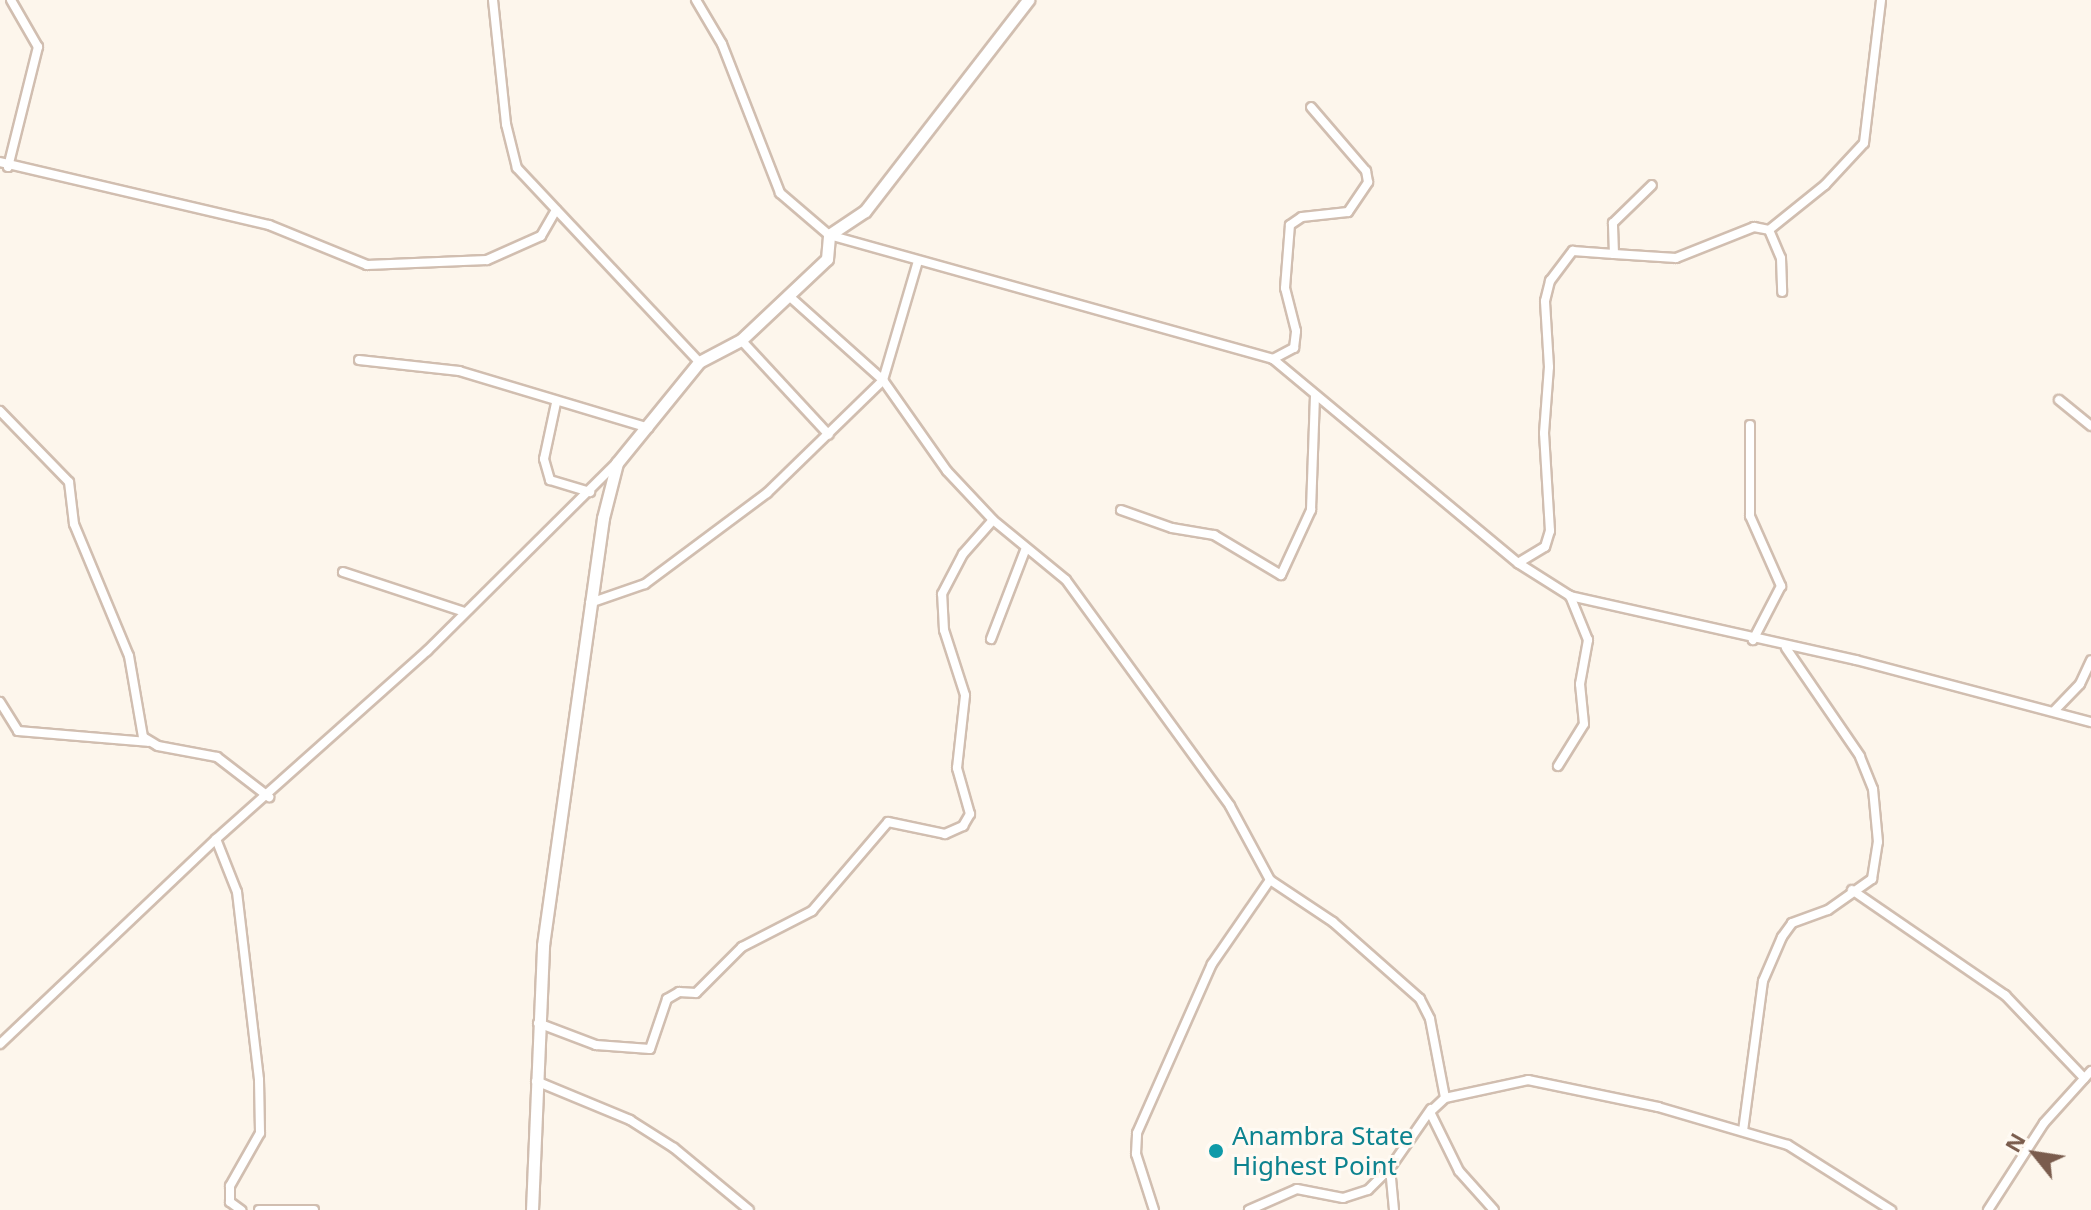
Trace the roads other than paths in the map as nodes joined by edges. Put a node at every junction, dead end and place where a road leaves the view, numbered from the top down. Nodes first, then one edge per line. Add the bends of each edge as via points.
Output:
1 (11, 0) edge
2 (493, 0) edge
3 (696, 0) edge
4 (1028, 0) edge
5 (1881, 0) edge
6 (1311, 107) dead end
7 (4, 164) edge
8 (1652, 185) dead end
9 (556, 210) junction
10 (1769, 230) junction
11 (829, 235) junction
12 (1614, 254) junction
13 (918, 261) junction
14 (1782, 292) dead end
15 (789, 296) junction
16 (741, 340) junction
17 (1273, 359) junction
18 (359, 360) dead end
19 (699, 362) junction
20 (883, 380) junction
21 (1315, 395) junction
22 (2059, 400) dead end
23 (556, 403) junction
24 (0, 411) edge
25 (1750, 425) dead end
26 (2091, 426) edge
27 (650, 428) junction
28 (829, 435) junction
29 (617, 463) junction
30 (590, 492) junction
31 (1121, 510) dead end
32 (993, 520) junction
33 (1026, 548) junction
34 (1518, 563) junction
35 (343, 572) dead end
36 (1570, 596) junction
37 (590, 603) junction
38 (465, 612) junction
39 (991, 639) dead end
40 (1753, 640) junction
41 (1786, 648) junction
42 (2091, 660) edge
43 (0, 702) edge
44 (2054, 711) junction
45 (2091, 722) edge
46 (149, 742) junction
47 (1558, 766) dead end
48 (269, 797) junction
49 (216, 839) junction
50 (1270, 880) junction
51 (1852, 890) junction
52 (538, 1022) junction
53 (0, 1044) edge
54 (2087, 1075) edge
55 (536, 1081) junction
56 (1445, 1098) junction
57 (1430, 1112) junction
58 (1743, 1131) junction
59 (1390, 1168) junction
60 (228, 1206) edge
61 (241, 1210) edge
62 (259, 1210) edge
63 (314, 1210) edge
64 (532, 1210) edge
65 (749, 1210) edge
66 (1154, 1210) edge
67 (1249, 1210) edge
68 (1394, 1210) edge
69 (1494, 1210) edge
70 (1891, 1210) edge
71 (1988, 1210) edge

1 - 7 street via 38,47
2 - 9 street via 506,124 517,168
3 - 11 street via 722,44 780,193
4 - 11 main road via 865,211
5 - 10 street via 1864,143 1825,185
6 - 17 street via 1366,171 1368,182 1348,212 1302,217 1290,225 1285,288 1296,331 1294,348
7 - 9 street via 269,225 367,265 487,260 541,236
8 - 12 street via 1613,223
9 - 19 street
10 - 12 street via 1754,227 1676,258
10 - 14 street via 1781,258
11 - 13 street
11 - 15 main road via 827,259
12 - 34 street via 1573,251 1550,281 1545,301 1549,367 1544,433 1550,531 1545,547
13 - 17 street
13 - 20 street
15 - 16 main road
15 - 20 street
16 - 19 main road
16 - 28 street
17 - 21 street
18 - 23 street via 459,371
19 - 27 main road
20 - 28 street
20 - 32 street via 947,471
21 - 31 street via 1311,510 1281,575 1214,535 1172,528
21 - 34 street
22 - 26 street
23 - 27 street via 614,414
23 - 30 street via 544,459 550,480
24 - 46 street via 69,482 74,524 125,644 137,686 140,730
25 - 40 street via 1750,516 1781,586
27 - 29 main road
28 - 37 street via 767,493 645,584
29 - 30 street
29 - 37 main road
30 - 38 street
32 - 33 street
32 - 52 street via 963,554 942,594 944,630 965,695 966,726 957,768 970,814 963,826 945,834 888,822 812,911 742,947 696,993 679,992 667,999 650,1049 596,1045
33 - 39 street
33 - 50 street via 1074,591 1230,806
34 - 36 street
35 - 38 street
36 - 40 street
36 - 47 street via 1588,640 1580,684 1584,724
37 - 52 main road
38 - 48 street
40 - 41 street
41 - 44 street via 1856,660
41 - 51 street via 1860,756 1873,789 1875,873 1868,884
42 - 44 street via 2080,684
43 - 46 street via 18,731
44 - 45 street
46 - 48 street via 217,757
48 - 49 street
49 - 53 street
49 - 60 street via 231,867 243,931 260,1123 254,1145 230,1186
50 - 56 street via 1333,922 1403,978 1420,999 1430,1019
50 - 66 street via 1212,964 1137,1133 1136,1154
51 - 54 street via 2005,995
51 - 58 street via 1828,910 1792,923 1782,937 1763,981
52 - 55 main road
54 - 71 street via 2044,1123
55 - 64 main road
55 - 65 street via 630,1120 674,1148
56 - 57 street
56 - 58 street via 1528,1080 1553,1082
57 - 59 street
57 - 69 street via 1459,1171
58 - 70 street via 1788,1145
59 - 67 street via 1368,1190 1343,1198 1297,1189
59 - 68 street
60 - 61 street
62 - 63 street

